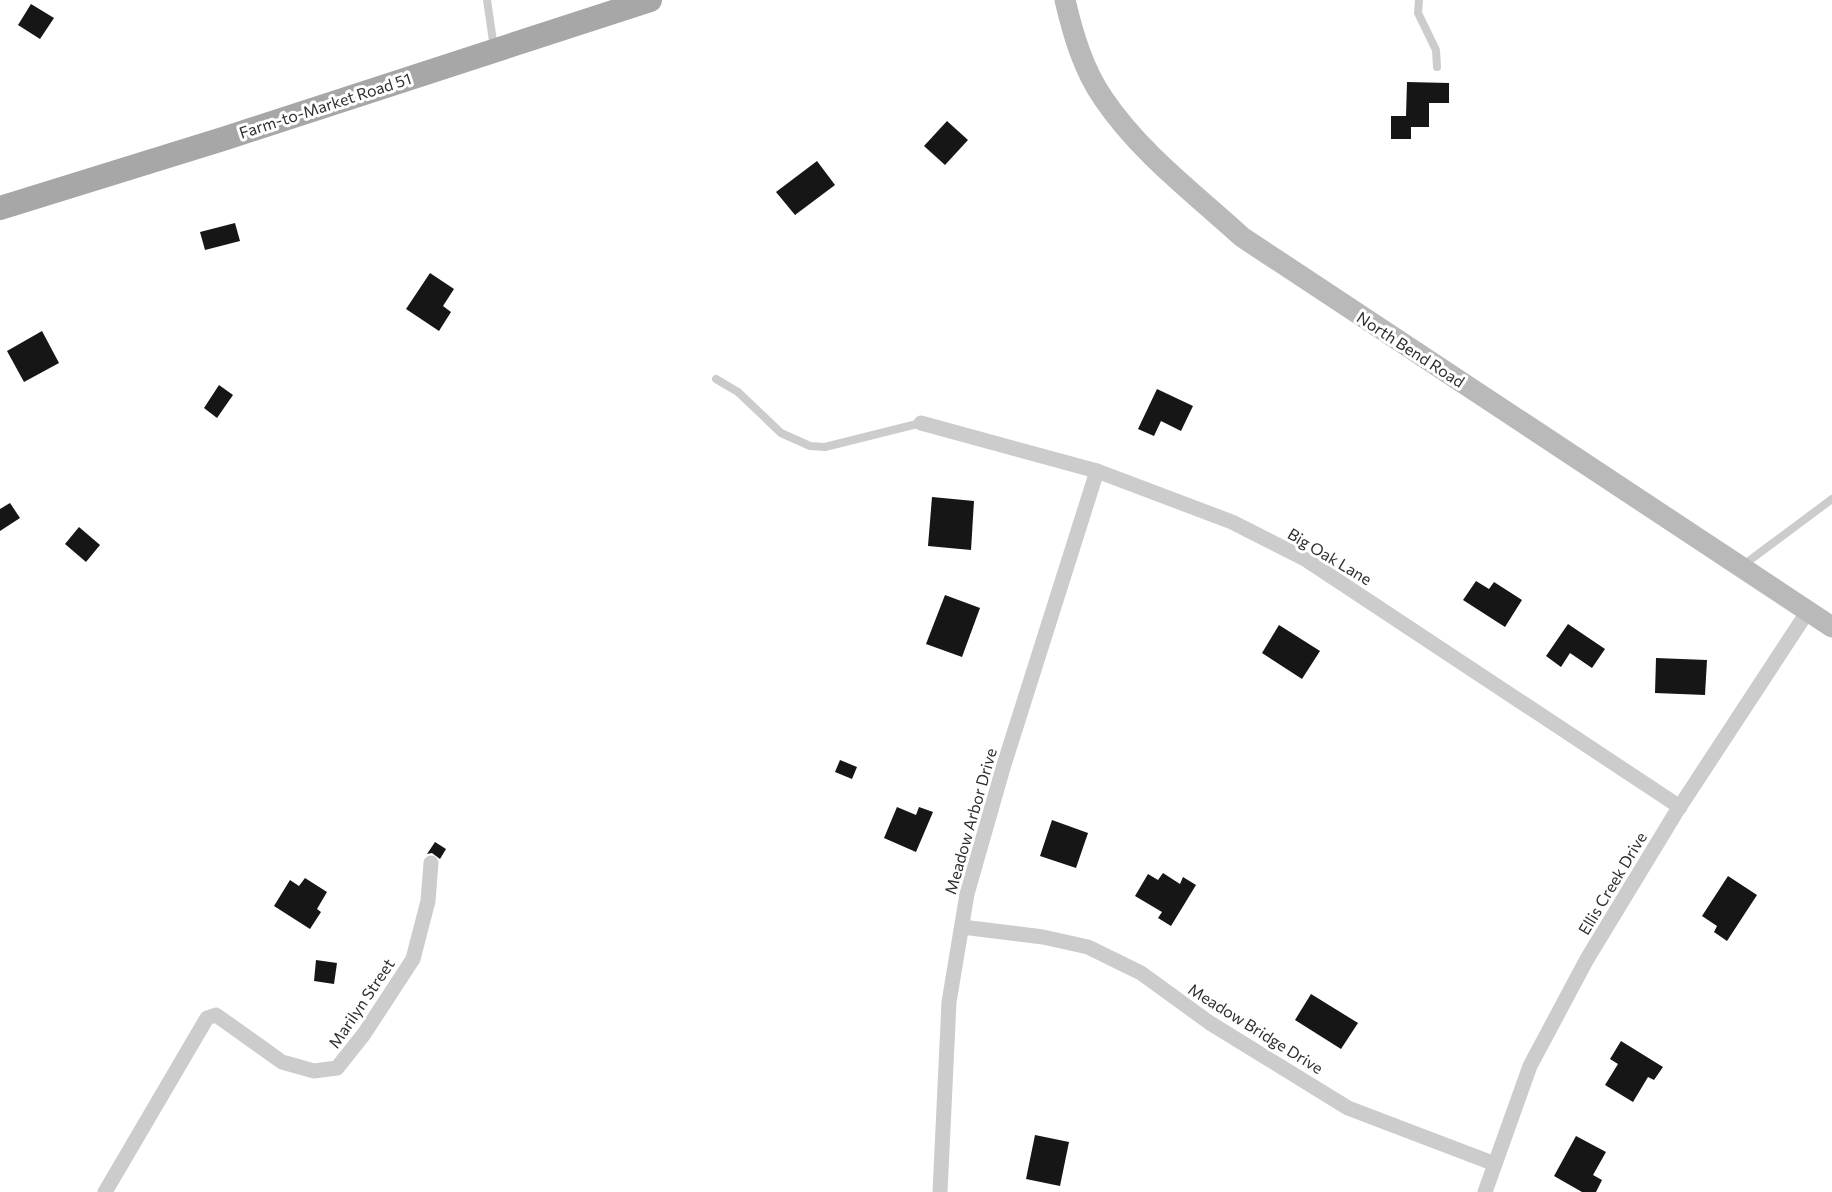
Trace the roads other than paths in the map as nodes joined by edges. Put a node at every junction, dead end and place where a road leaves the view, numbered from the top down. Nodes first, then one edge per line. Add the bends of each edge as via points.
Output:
1 (487, 0) edge
2 (650, 0) edge
3 (1065, 0) edge
4 (1419, 0) edge
5 (494, 50) junction
6 (1437, 67) dead end
7 (0, 208) edge
8 (716, 380) dead end
9 (921, 423) joint
10 (1097, 471) junction
11 (1832, 499) edge
12 (1741, 567) junction
13 (1808, 611) junction
14 (1832, 627) edge
15 (1680, 807) junction
16 (431, 863) dead end
17 (962, 927) junction
18 (1495, 1164) junction
19 (105, 1192) edge
20 (940, 1192) edge
21 (1485, 1192) edge

1 - 5 lane
2 - 5 main road, Farm-to-Market Road 51
3 - 12 street, North Bend Road via 1071,28 1101,96 1150,155 1242,237
4 - 6 lane via 1418,13 1436,50
5 - 7 main road, Farm-to-Market Road 51
8 - 9 lane via 738,392 781,432 810,446 825,447
9 - 10 street, Big Oak Lane
10 - 15 street, Big Oak Lane via 1232,522 1305,559
10 - 17 street, Meadow Arbor Drive via 1003,768 967,894
11 - 12 lane
12 - 13 street, North Bend Road
13 - 14 street, North Bend Road
13 - 15 street, Ellis Creek Drive
15 - 18 street, Ellis Creek Drive via 1587,959 1530,1066
16 - 19 street, Marilyn Street via 428,901 413,959 337,1068 314,1071 282,1062 216,1015 207,1018
17 - 18 street, Meadow Bridge Drive via 1088,947 1140,973 1210,1023 1348,1108
17 - 20 street, Meadow Arbor Drive via 949,1002
18 - 21 street, Ellis Creek Drive

